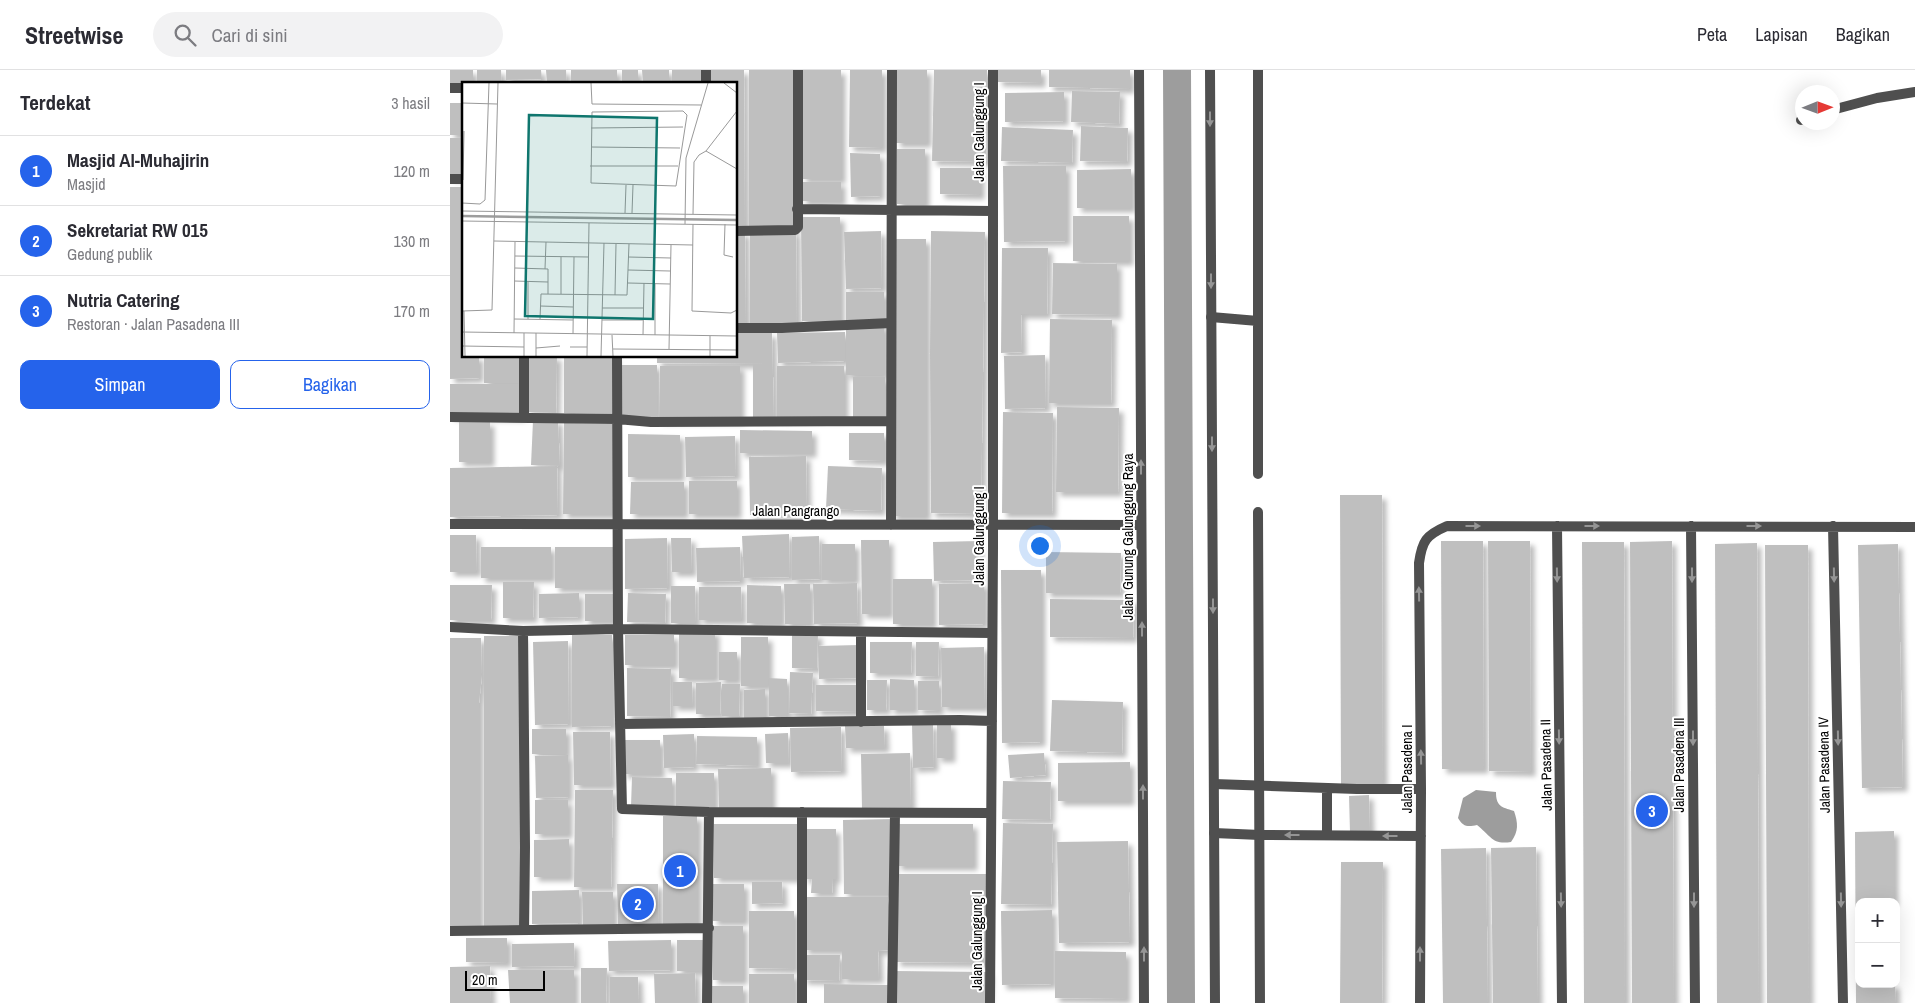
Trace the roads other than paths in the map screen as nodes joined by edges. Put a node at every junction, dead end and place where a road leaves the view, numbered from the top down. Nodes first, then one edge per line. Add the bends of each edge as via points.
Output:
1 (798, 70) edge
2 (892, 70) edge
3 (993, 70) edge
4 (1139, 70) edge
5 (1210, 70) edge
6 (1258, 70) edge
7 (1915, 92) edge
8 (1840, 108) edge
9 (797, 209) junction
10 (891, 210) junction
11 (993, 211) junction
12 (738, 232) edge
13 (1211, 317) junction
14 (1258, 321) junction
15 (891, 323) junction
16 (738, 328) edge
17 (524, 358) edge
18 (617, 358) edge
19 (450, 416) edge
20 (524, 418) junction
21 (617, 419) junction
22 (891, 420) junction
23 (1258, 474) dead end
24 (1258, 512) dead end
25 (450, 524) edge
26 (618, 525) junction
27 (890, 525) junction
28 (993, 525) junction
29 (1141, 525) junction
30 (1557, 526) junction
31 (1691, 526) junction
32 (1833, 526) junction
33 (1915, 527) edge
34 (450, 627) edge
35 (618, 629) junction
36 (523, 631) junction
37 (860, 632) junction
38 (992, 633) junction
39 (992, 721) junction
40 (861, 722) junction
41 (620, 724) junction
42 (1214, 784) junction
43 (1259, 786) junction
44 (1327, 788) junction
45 (1421, 789) junction
46 (709, 812) junction
47 (802, 812) junction
48 (895, 813) junction
49 (991, 813) junction
50 (1214, 834) junction
51 (1260, 835) junction
52 (1327, 835) junction
53 (1421, 836) junction
54 (709, 928) junction
55 (524, 930) junction
56 (450, 931) edge
57 (707, 1003) edge
58 (802, 1003) edge
59 (892, 1003) edge
60 (990, 1003) edge
61 (1144, 1003) edge
62 (1215, 1003) edge
63 (1260, 1003) edge
64 (1420, 1003) edge
65 (1562, 1003) edge
66 (1695, 1003) edge
67 (1844, 1003) edge

1 - 9 street
2 - 10 street
3 - 11 street, Jalan Galunggung I
29 -> 4 street, Jalan Gunung Galunggung Raya
5 -> 13 street
6 - 14 street
7 - 8 street
9 - 10 street
9 - 12 street via 796,229
10 - 11 street
10 - 15 street
11 - 28 street, Jalan Galunggung I
13 - 14 street
13 -> 42 street
14 - 23 street
15 - 16 street
15 - 22 street
17 - 20 street
18 - 21 street
19 - 20 street
20 - 21 street
21 - 22 street via 651,422
21 - 26 street
22 - 27 street
24 - 43 street
25 - 26 street, Jalan Pangrango
26 - 27 street, Jalan Pangrango
26 - 35 street
27 - 28 street, Jalan Pangrango
28 - 29 street, Jalan Pangrango
28 - 38 street, Jalan Galunggung I
61 -> 29 street, Jalan Gunung Galunggung Raya
30 -> 31 street
45 -> 30 street, Jalan Pasadena I via 1421,547 1433,532 1447,526
30 -> 65 street, Jalan Pasadena II
31 -> 32 street
31 -> 66 street, Jalan Pasadena III
32 - 33 street
32 -> 67 street, Jalan Pasadena IV
34 - 36 street
35 - 36 street
35 - 37 street
35 - 41 street
36 - 55 street
37 - 38 street
37 - 40 street
38 - 39 street, Jalan Galunggung I
39 - 40 street
39 - 49 street, Jalan Galunggung I
40 - 41 street
41 - 46 street via 622,809
42 - 43 street
42 - 50 street
43 - 44 street
43 - 51 street
44 - 45 street
44 - 52 street
45 - 53 street, Jalan Pasadena I
46 - 47 street
46 - 54 street
47 - 48 street
47 - 58 street
48 - 49 street
48 - 59 street
49 - 60 street, Jalan Galunggung I
50 - 51 street
50 - 62 street
52 -> 51 street
51 - 63 street
53 -> 52 street
64 -> 53 street, Jalan Pasadena I
54 - 55 street
54 - 57 street
55 - 56 street

